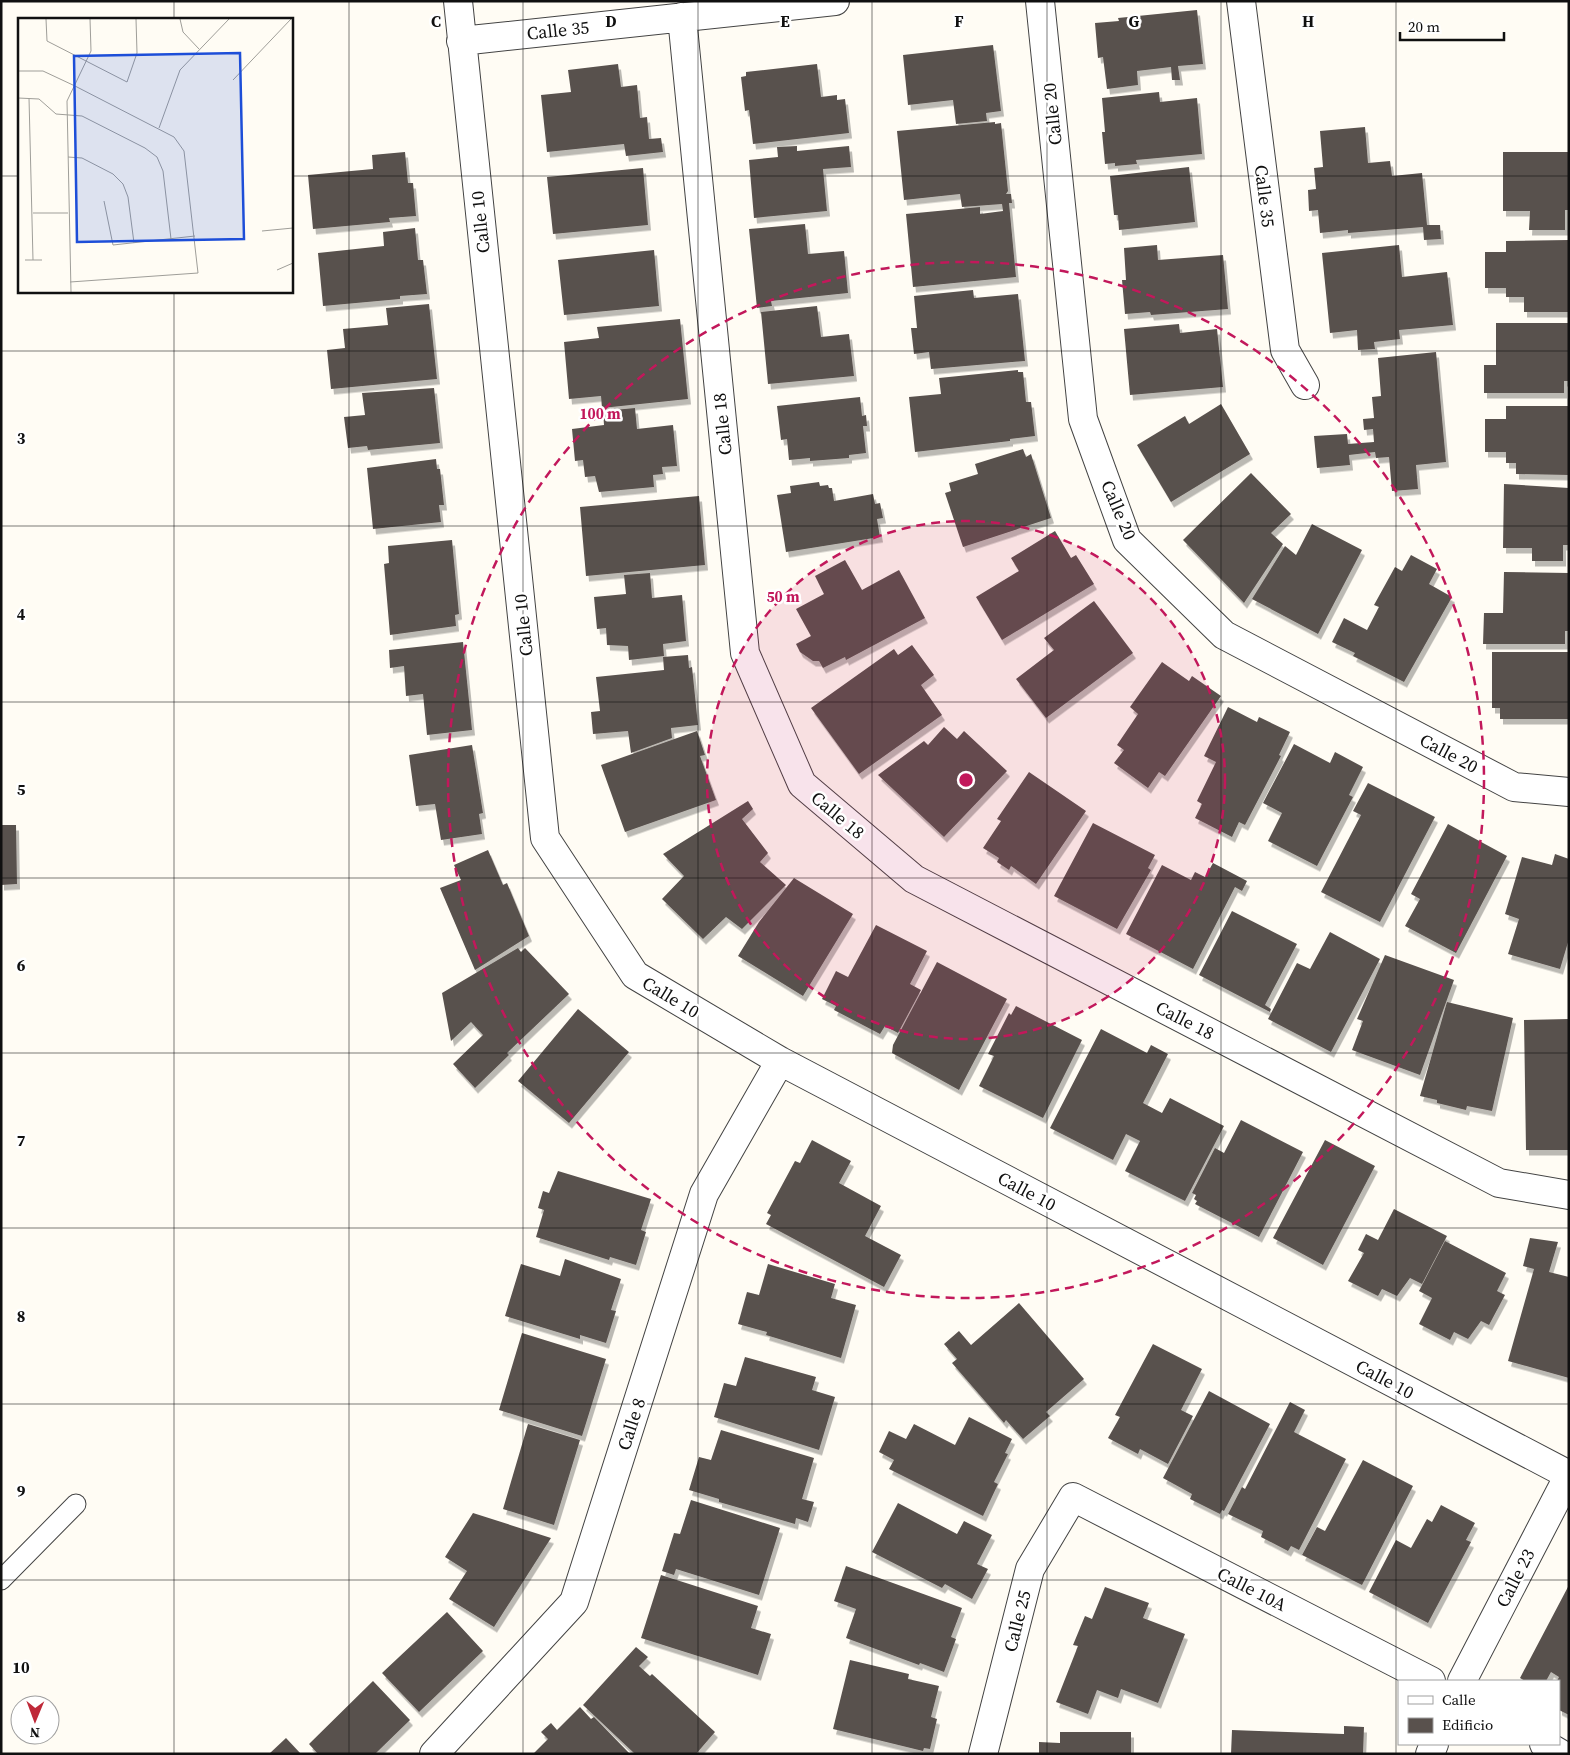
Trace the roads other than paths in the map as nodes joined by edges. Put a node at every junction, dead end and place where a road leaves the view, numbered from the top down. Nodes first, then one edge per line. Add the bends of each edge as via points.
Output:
1 (458, 1) edge
2 (835, 1) edge
3 (1040, 1) edge
4 (1241, 1) edge
5 (682, 17) junction
6 (460, 40) junction
7 (1305, 385) dead end
8 (1569, 792) edge
9 (780, 1061) junction
10 (1569, 1195) edge
11 (1569, 1475) edge
12 (1073, 1497) joint
13 (76, 1504) dead end
14 (1, 1580) edge
15 (1429, 1680) edge
16 (1463, 1680) edge
17 (1546, 1745) edge
18 (434, 1754) edge
19 (983, 1754) edge
20 (1561, 1754) edge

1 - 6 street, Calle 10
2 - 5 street, Calle 35
3 - 8 street, Calle 20 via 1083,419 1127,540 1224,635 1514,787
4 - 7 street, Calle 35 via 1284,350
5 - 6 street, Calle 35
5 - 10 street, Calle 18 via 744,653 802,784 914,879 1500,1183
6 - 9 street, Calle 10 via 545,838 635,975
9 - 11 street, Calle 10
9 - 18 street, Calle 8 via 704,1194 574,1602
11 - 16 street, Calle 23
12 - 15 street, Calle 10A
12 - 19 street, Calle 25 via 1030,1569
13 - 14 lane
17 - 20 street

